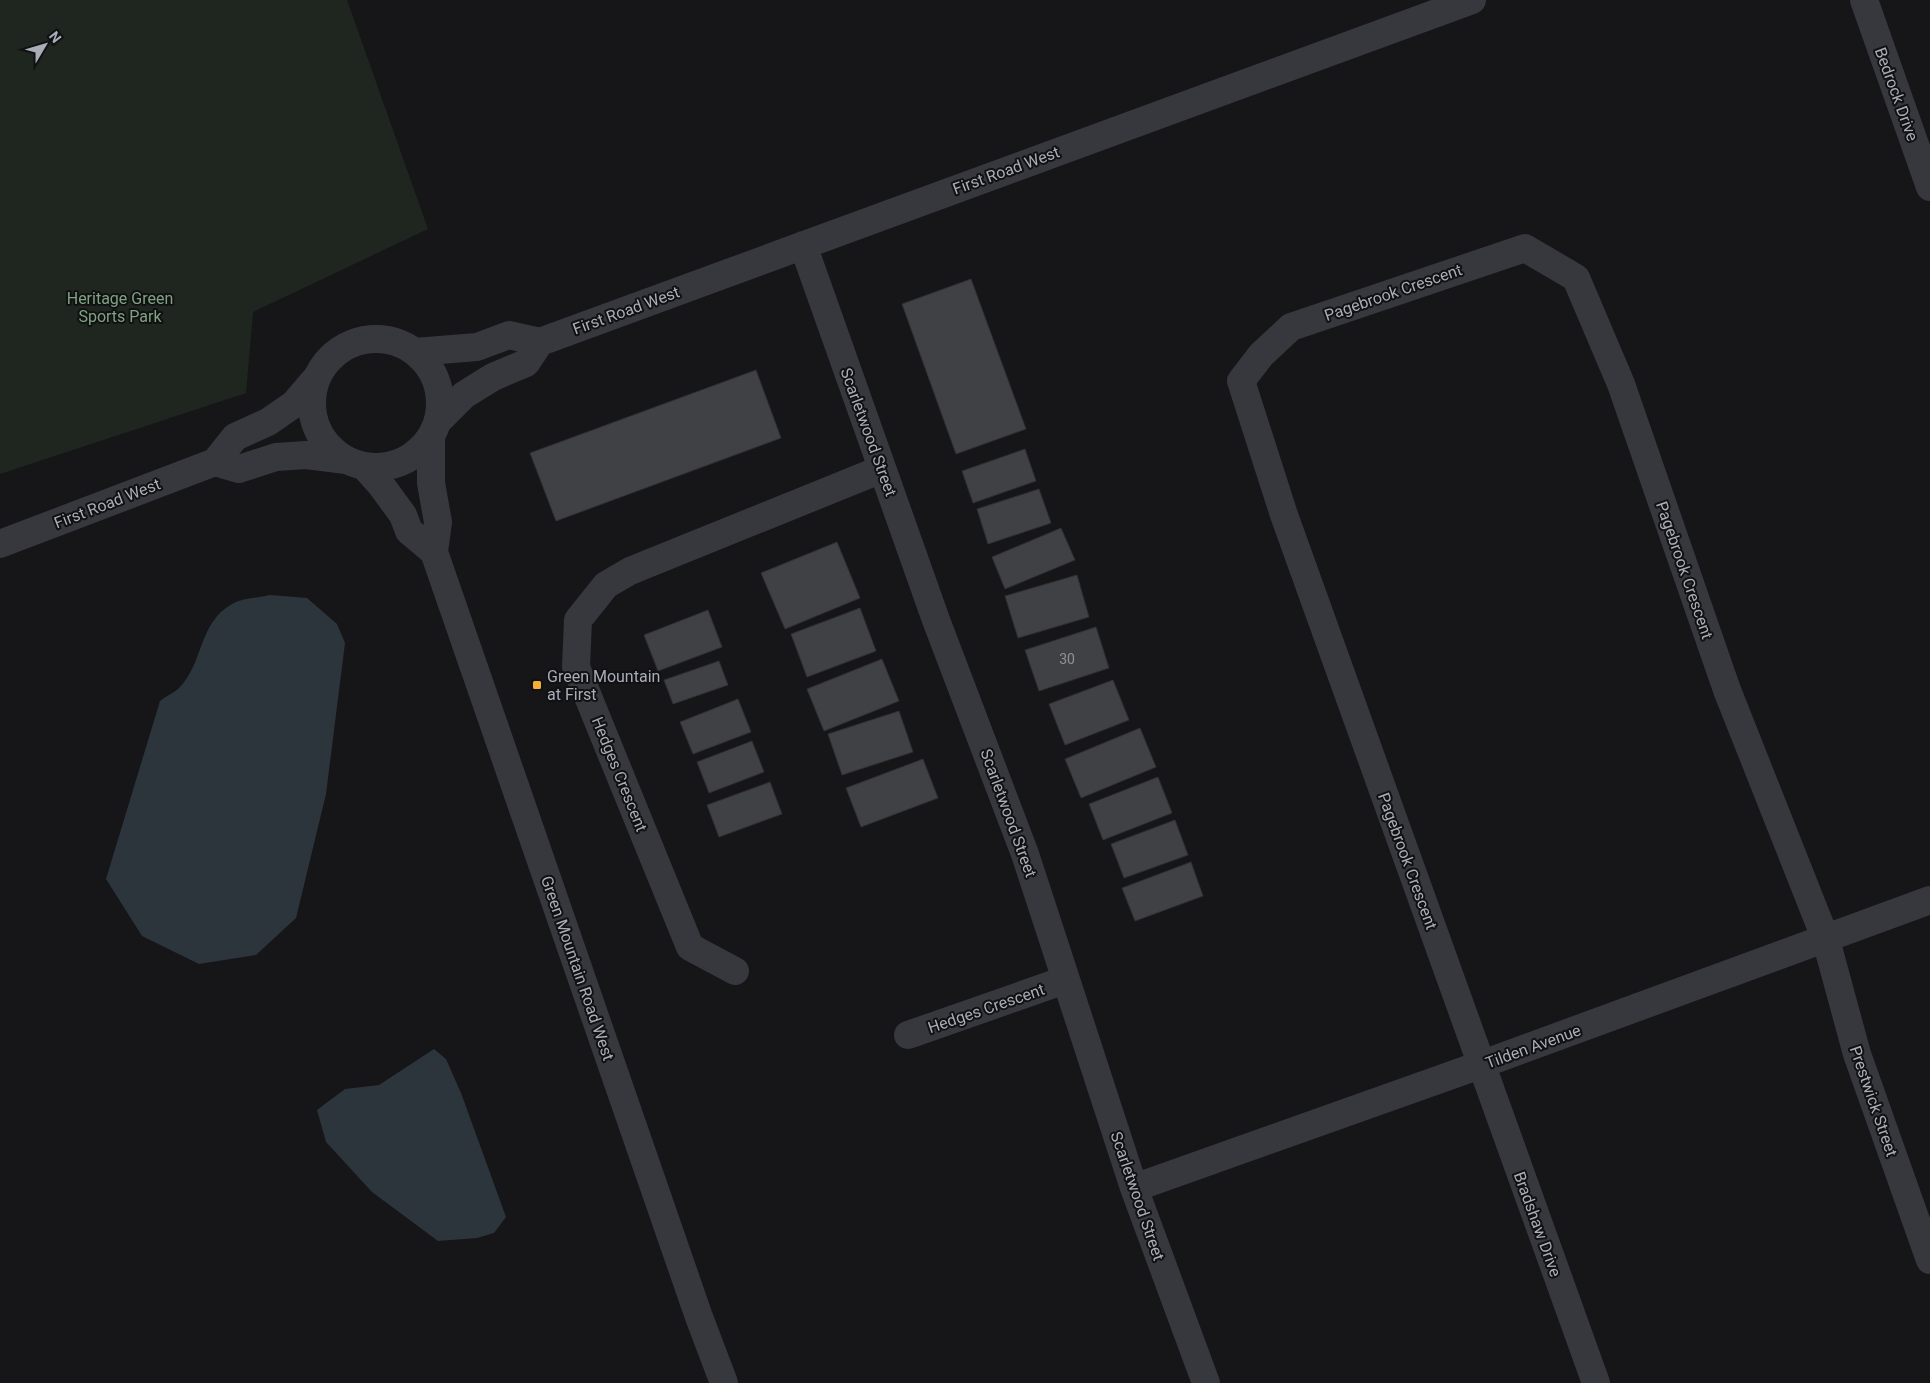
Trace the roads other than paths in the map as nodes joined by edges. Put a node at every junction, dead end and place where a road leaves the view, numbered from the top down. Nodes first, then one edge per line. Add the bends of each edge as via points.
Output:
1 (1472, 0) edge
2 (1864, 0) edge
3 (1930, 187) edge
4 (803, 245) junction
5 (540, 342) junction
6 (415, 352) junction
7 (317, 376) junction
8 (434, 430) junction
9 (215, 462) junction
10 (355, 463) junction
11 (882, 469) junction
12 (0, 544) edge
13 (434, 552) junction
14 (1930, 900) edge
15 (1826, 940) junction
16 (735, 971) dead end
17 (1065, 980) junction
18 (908, 1035) dead end
19 (1480, 1065) junction
20 (1134, 1188) junction
21 (1930, 1260) edge
22 (724, 1383) edge
23 (1206, 1383) edge
24 (1596, 1383) edge

1 - 4 street, First Road West
2 - 3 street, Bedrock Drive
4 - 5 street, First Road West
4 - 11 street, Scarletwood Street
5 - 6 street via 509,335 477,347
5 - 8 street via 526,363 493,377 464,395
6 - 7 street via 398,342 379,338 360,340 342,348
6 - 8 street via 437,383 441,402
7 - 9 street via 294,404 268,422 234,437
7 - 10 street via 312,395 319,433 330,448
8 - 10 street via 418,452 401,463 383,467
8 - 13 street, Green Mountain Road West via 431,483 438,522
9 - 10 street via 239,469 276,457 306,455
9 - 12 street, First Road West
10 - 13 street via 381,484 403,515 409,531
11 - 16 street, Hedges Crescent via 630,571 606,585 578,620 576,667 690,947
11 - 17 street, Scarletwood Street via 1025,854
13 - 22 street, Green Mountain Road West
14 - 15 street, Tilden Avenue
15 - 19 street, Tilden Avenue
15 - 19 street, Pagebrook Crescent via 1726,690 1621,384 1576,278 1525,248 1290,327 1241,381 1284,515
15 - 21 street, Prestwick Street via 1857,1054
17 - 18 street, Hedges Crescent
17 - 20 street, Scarletwood Street
19 - 20 street, Tilden Avenue
19 - 24 street, Bradshaw Drive
20 - 23 street, Scarletwood Street

